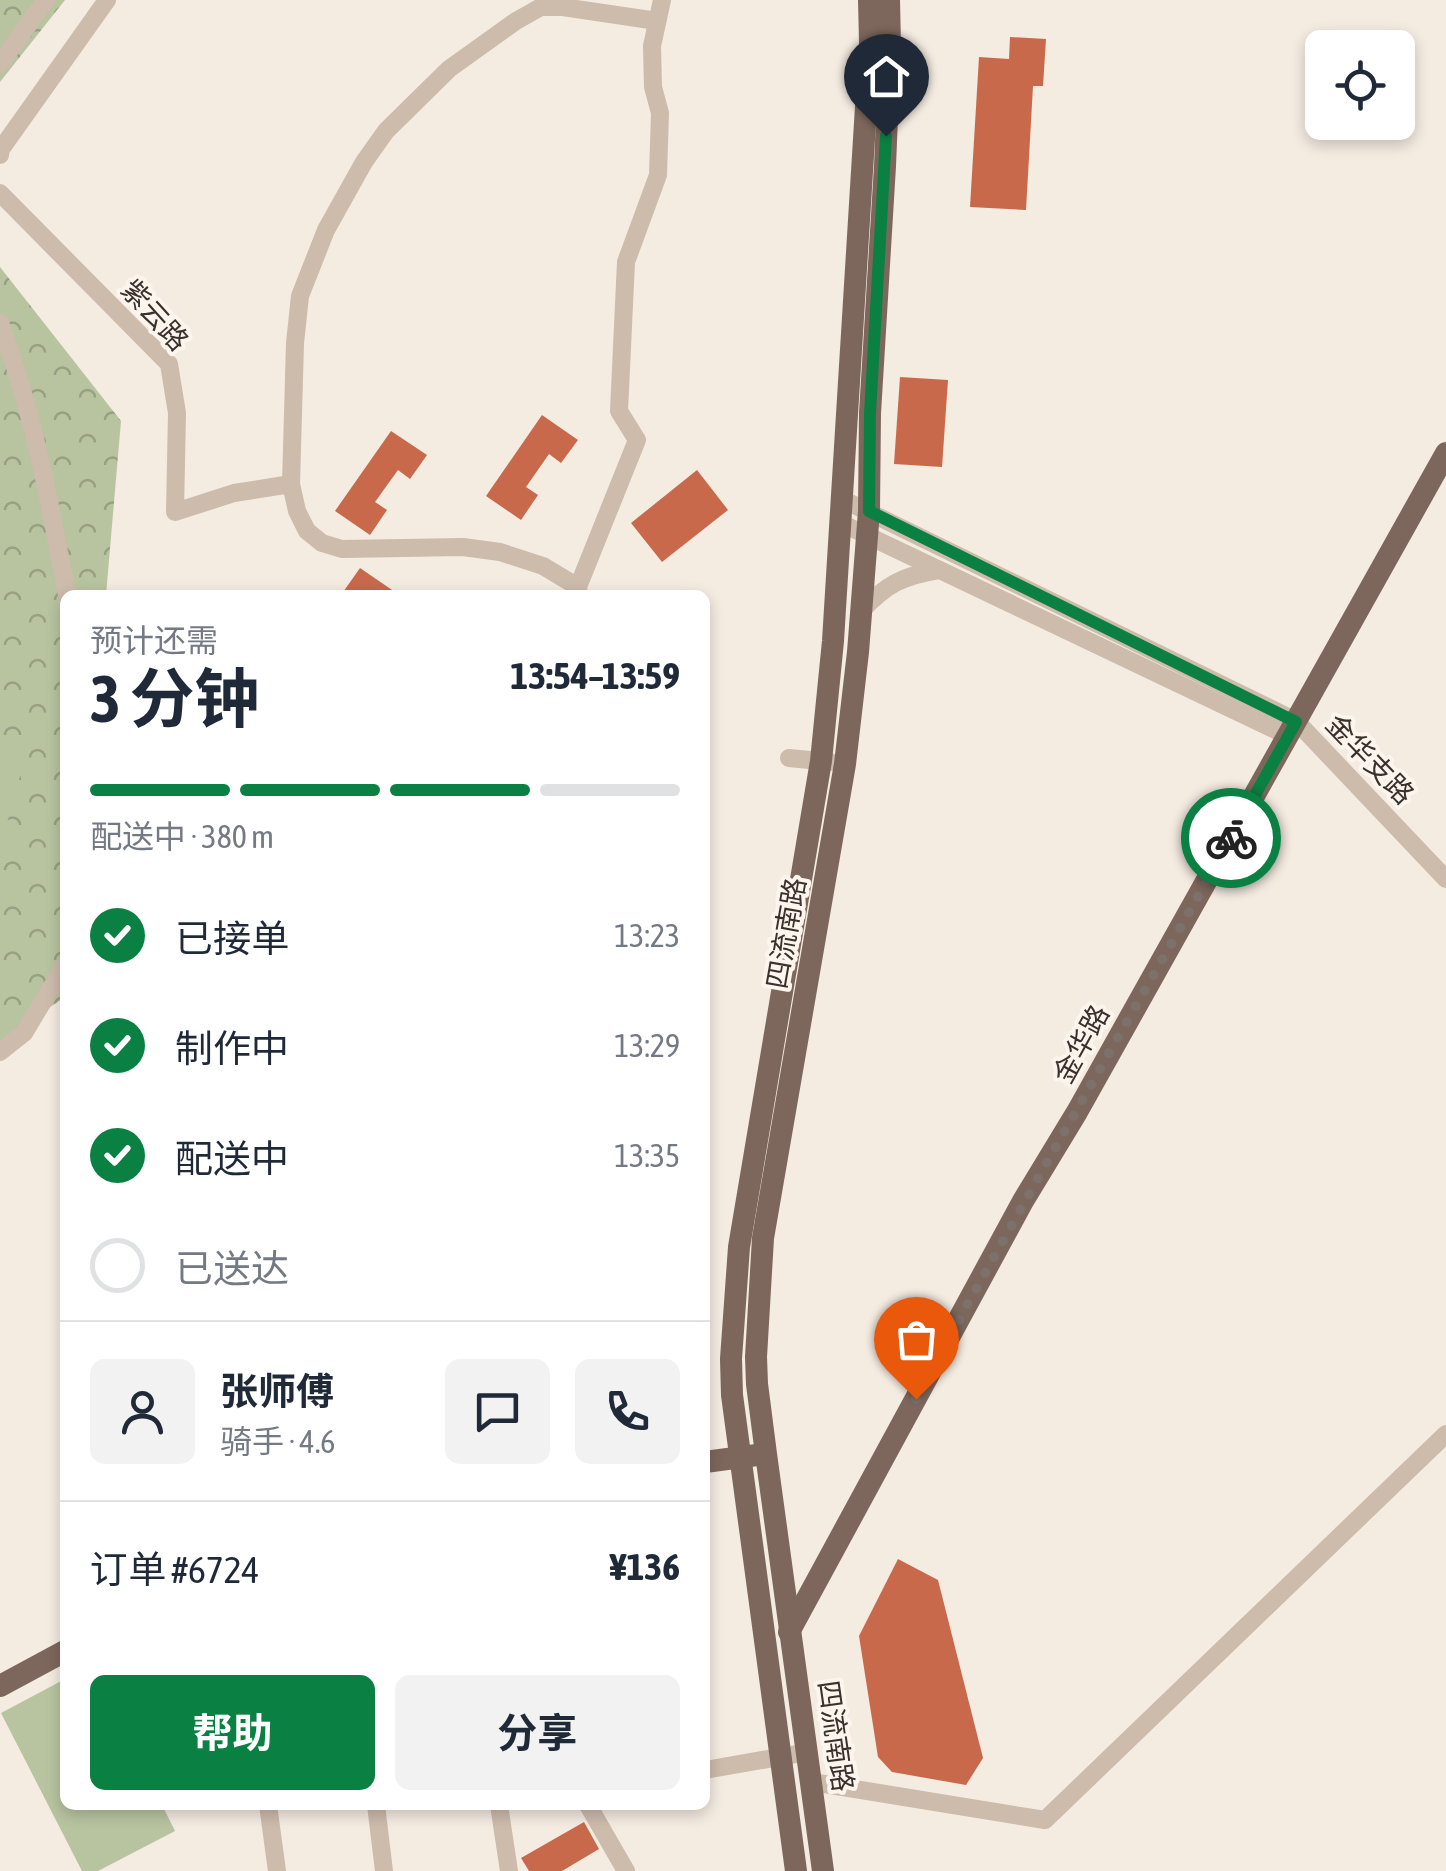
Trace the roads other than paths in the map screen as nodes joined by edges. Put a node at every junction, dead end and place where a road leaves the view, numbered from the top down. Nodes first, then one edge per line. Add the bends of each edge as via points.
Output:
1 (46, 0) edge
2 (106, 0) edge
3 (662, 0) edge
4 (869, 0) edge
5 (889, 0) edge
6 (657, 20) junction
7 (0, 64) edge
8 (0, 155) edge
9 (0, 193) edge
10 (0, 324) edge
11 (1446, 452) edge
12 (291, 484) junction
13 (842, 511) junction
14 (869, 511) junction
15 (868, 535) junction
16 (939, 570) junction
17 (66, 590) edge
18 (578, 590) edge
19 (579, 590) edge
20 (861, 611) junction
21 (1292, 729) junction
22 (788, 758) dead end
23 (821, 760) junction
24 (845, 764) junction
25 (1446, 879) edge
26 (60, 973) edge
27 (0, 1052) edge
28 (1446, 1434) edge
29 (754, 1456) junction
30 (710, 1461) edge
31 (791, 1629) junction
32 (60, 1654) edge
33 (770, 1666) junction
34 (0, 1686) edge
35 (808, 1752) junction
36 (782, 1757) junction
37 (710, 1769) edge
38 (812, 1782) junction
39 (269, 1810) edge
40 (377, 1810) edge
41 (500, 1810) edge
42 (591, 1810) edge
43 (278, 1871) edge
44 (384, 1871) edge
45 (509, 1871) edge
46 (626, 1871) edge
47 (796, 1871) edge
48 (823, 1871) edge

1 - 7 street
2 - 8 street
3 - 6 street
4 - 13 main road, 四流南路
5 - 14 main road, 四流南路
6 - 12 street via 541,7 449,69 386,131 326,230 300,296
6 - 19 street via 652,46 658,175 625,281 619,411 637,440
9 - 12 street, 紫云路 via 169,364 177,413 175,512
10 - 17 street via 48,494
11 - 21 main road, 金华路
12 - 18 street via 307,531 322,543 500,552 543,566
13 - 14 street
13 - 15 street, 金华支路
13 - 23 main road, 四流南路
14 - 15 main road, 四流南路
14 - 21 street
15 - 16 street, 金华支路
15 - 20 main road, 四流南路
16 - 20 street via 900,579
16 - 21 street, 金华支路
20 - 24 main road, 四流南路
21 - 25 street, 金华支路
21 - 31 main road, 金华路
22 - 23 street
23 - 24 street
23 - 29 main road, 四流南路 via 738,1247 732,1395
24 - 29 main road, 四流南路 via 764,1238
26 - 27 street via 24,1033
28 - 38 street via 1045,1820
29 - 30 main road
29 - 31 main road, 四流南路
29 - 33 main road, 四流南路
31 - 33 main road, 金华路
31 - 35 main road, 四流南路
32 - 34 main road
33 - 36 main road, 四流南路
35 - 36 street
35 - 38 main road, 四流南路
36 - 37 street
36 - 47 main road, 四流南路
38 - 48 main road, 四流南路
39 - 43 street
40 - 44 street
41 - 45 street
42 - 46 street

